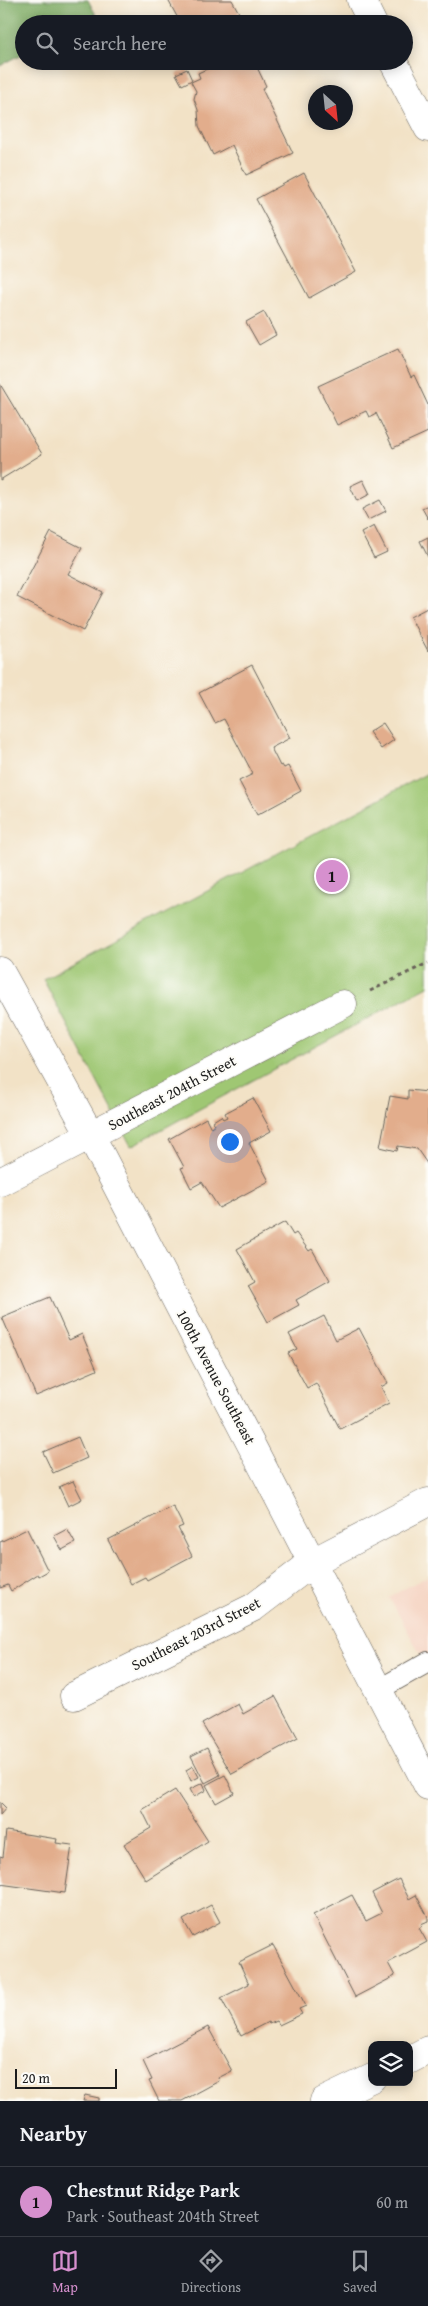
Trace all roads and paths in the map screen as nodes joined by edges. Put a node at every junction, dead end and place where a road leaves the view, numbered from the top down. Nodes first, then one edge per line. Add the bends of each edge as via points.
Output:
1 (360, 0) edge
2 (368, 15) edge
3 (398, 70) edge
4 (428, 128) edge
5 (428, 963) edge
6 (0, 971) edge
7 (343, 1004) joint
8 (91, 1136) junction
9 (0, 1182) edge
10 (428, 1502) edge
11 (313, 1562) junction
12 (428, 1662) edge
13 (378, 1690) junction
14 (74, 1696) dead end
15 (428, 1786) edge
16 (428, 2050) edge
17 (413, 2058) edge
18 (368, 2080) edge
19 (324, 2101) edge

1 - 2 street
3 - 4 street
5 - 7 path
6 - 8 street, 100th Avenue Southeast
7 - 8 street, Southeast 204th Street
8 - 9 street, Southeast 204th Street
8 - 11 street, 100th Avenue Southeast
10 - 11 street, Southeast 203rd Street
11 - 13 street, 100th Avenue Southeast
11 - 14 street, Southeast 203rd Street via 254,1607
12 - 13 lane
13 - 15 street, 100th Avenue Southeast
16 - 17 street
18 - 19 street

